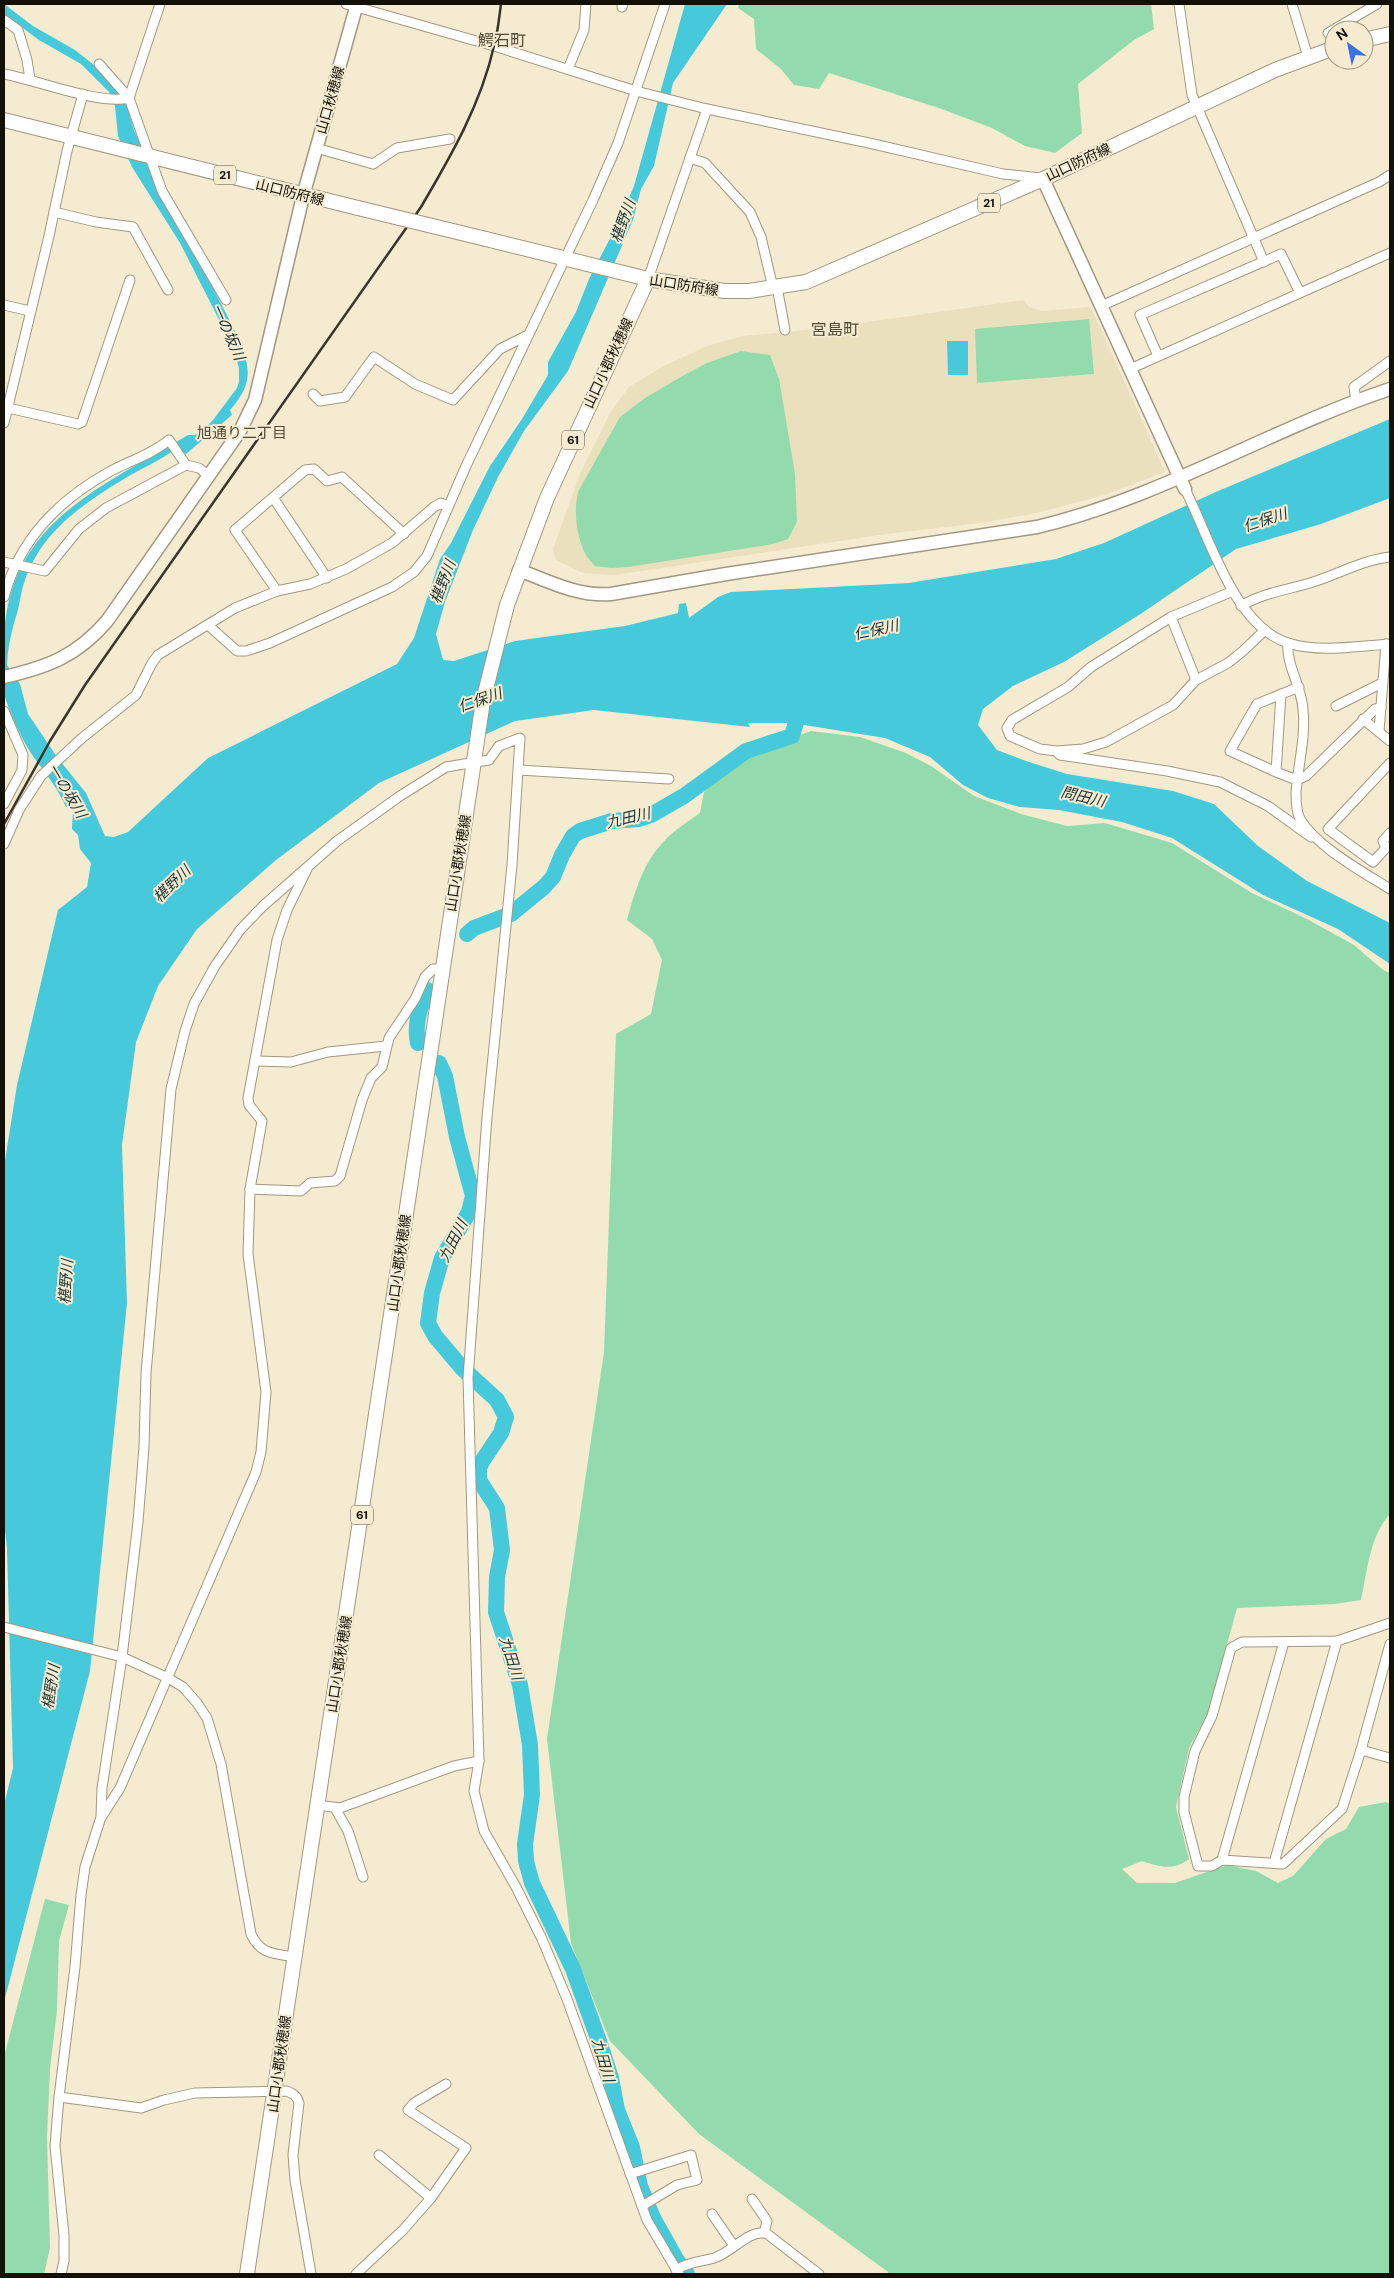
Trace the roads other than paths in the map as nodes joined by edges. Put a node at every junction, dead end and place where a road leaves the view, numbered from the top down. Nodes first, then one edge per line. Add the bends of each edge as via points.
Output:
1 (160, 4) edge
2 (586, 4) edge
3 (663, 4) edge
4 (1179, 4) edge
5 (1292, 4) edge
6 (1377, 4) edge
7 (353, 5) edge
8 (4, 20) edge
9 (1350, 20) edge
10 (1390, 36) edge
11 (1374, 38) edge
12 (1324, 51) edge
13 (1308, 57) junction
14 (99, 64) dead end
15 (568, 69) junction
16 (4, 74) edge
17 (30, 79) junction
18 (639, 91) junction
19 (83, 94) junction
20 (125, 99) junction
21 (1196, 107) junction
22 (705, 109) junction
23 (4, 120) edge
24 (71, 136) junction
25 (450, 140) dead end
26 (316, 148) junction
27 (149, 155) junction
28 (690, 158) junction
29 (1390, 175) edge
30 (1044, 179) junction
31 (303, 196) junction
32 (54, 212) junction
33 (1255, 238) junction
34 (1390, 253) edge
35 (570, 259) junction
36 (1264, 262) junction
37 (130, 280) dead end
38 (648, 280) junction
39 (775, 287) junction
40 (168, 290) dead end
41 (1300, 293) junction
42 (226, 300) dead end
43 (4, 305) edge
44 (1101, 306) junction
45 (30, 311) junction
46 (785, 330) dead end
47 (528, 334) junction
48 (1158, 356) junction
49 (1390, 361) edge
50 (1130, 369) junction
51 (1390, 389) edge
52 (313, 394) dead end
53 (1356, 401) junction
54 (5, 408) edge
55 (4, 423) edge
56 (186, 465) junction
57 (209, 476) junction
58 (1179, 477) junction
59 (1186, 490) joint
60 (274, 499) junction
61 (448, 506) junction
62 (404, 534) junction
63 (1390, 557) edge
64 (4, 562) edge
65 (16, 565) junction
66 (518, 570) junction
67 (327, 578) junction
68 (1232, 589) junction
69 (276, 591) junction
70 (4, 597) edge
71 (1241, 606) junction
72 (1171, 617) junction
73 (208, 625) junction
74 (1265, 630) junction
75 (1288, 643) junction
76 (1388, 644) edge
77 (4, 677) edge
78 (1196, 680) junction
79 (1382, 683) junction
80 (1299, 687) junction
81 (1281, 694) junction
82 (1336, 706) dead end
83 (1381, 708) junction
84 (4, 711) edge
85 (1364, 719) junction
86 (1379, 731) junction
87 (1390, 741) edge
88 (1057, 751) junction
89 (475, 759) junction
90 (1390, 763) edge
91 (22, 770) junction
92 (519, 770) junction
93 (1276, 772) junction
94 (39, 778) junction
95 (669, 779) dead end
96 (1297, 780) junction
97 (4, 804) edge
98 (1390, 833) edge
99 (1315, 835) junction
100 (4, 844) edge
101 (310, 865) junction
102 (1390, 889) edge
103 (442, 969) junction
104 (386, 1046) junction
105 (257, 1061) junction
106 (250, 1189) junction
107 (1390, 1622) edge
108 (4, 1627) edge
109 (1337, 1641) junction
110 (1284, 1642) junction
111 (1390, 1644) edge
112 (122, 1657) junction
113 (168, 1678) junction
114 (1361, 1750) junction
115 (1390, 1758) edge
116 (479, 1761) junction
117 (316, 1805) junction
118 (336, 1808) junction
119 (101, 1817) junction
120 (1222, 1860) junction
121 (1274, 1864) junction
122 (363, 1877) dead end
123 (294, 1957) junction
124 (446, 2084) dead end
125 (276, 2091) junction
126 (59, 2097) junction
127 (378, 2155) dead end
128 (634, 2173) junction
129 (431, 2198) junction
130 (752, 2199) dead end
131 (645, 2204) junction
132 (712, 2214) dead end
133 (764, 2233) junction
134 (734, 2246) junction
135 (680, 2269) edge
136 (806, 2270) edge
137 (61, 2274) edge
138 (247, 2274) edge
139 (311, 2274) edge
140 (356, 2274) edge
141 (819, 2274) edge

1 - 20 street
2 - 15 street via 584,30
3 - 18 street
4 - 21 street
5 - 13 street
6 - 9 street
7 - 15 street
7 - 26 street, 山口秋穂線
8 - 17 street via 18,30
10 - 11 main road
12 - 13 main road, 山口防府線 / 21
13 - 21 main road, 山口防府線 / 21
14 - 20 street
15 - 18 street
16 - 17 street
17 - 19 street
18 - 22 street
18 - 35 street
19 - 20 street
19 - 24 street
20 - 27 street
21 - 30 main road, 山口防府線 / 21
21 - 33 street
22 - 28 street
22 - 30 street via 1003,174
23 - 24 main road, 山口防府線 / 21
24 - 27 main road, 山口防府線 / 21
24 - 32 street
25 - 26 street via 397,148 373,164
26 - 31 street, 山口秋穂線
27 - 31 main road, 山口防府線 / 21
27 - 42 street via 162,191
28 - 38 street
28 - 39 street via 705,163 750,212 762,237
29 - 33 street
30 - 39 main road, 山口防府線 / 21 via 806,282
30 - 44 street
31 - 35 main road, 山口防府線 / 21, bridge
31 - 57 street, 山口秋穂線 via 255,400 240,431
32 - 40 street via 133,227
32 - 45 street
33 - 36 street
33 - 44 street
34 - 41 street
35 - 38 main road, 山口防府線 / 21
35 - 47 street
36 - 41 street via 1281,254
36 - 48 street via 1140,315
37 - 54 street via 82,422 78,424
38 - 39 main road, 山口防府線 / 21 via 724,291
38 - 66 main road, 山口小郡秋穂線 / 61 via 558,470
39 - 46 street
41 - 48 street
43 - 45 street
44 - 50 street
45 - 54 street
47 - 52 street via 500,349 453,400 414,384 374,357 345,397 320,401
47 - 61 street
48 - 50 street
49 - 53 street via 1354,387
50 - 58 street
51 - 53 street
53 - 58 street
54 - 55 street
56 - 57 street via 199,468
56 - 65 street via 106,508 79,529 44,572
56 - 65 street via 169,440 109,472 54,512 35,532
57 - 77 street, 山口秋穂線 via 93,637 50,665
58 - 59 street
58 - 66 street via 1099,509 1037,527 611,594 580,592
59 - 68 street
60 - 62 street via 305,470 314,469 327,481 342,477
60 - 67 street
60 - 69 street via 235,530
61 - 62 street via 440,503
61 - 73 street via 426,556 414,572 392,587 270,643 246,650 237,651
62 - 67 street via 376,553
63 - 71 street via 1373,559 1311,583 1257,597
64 - 65 street
65 - 70 street
66 - 89 main road, 山口小郡秋穂線 / 61 via 483,701
67 - 69 street
68 - 71 street
68 - 72 street
69 - 73 street via 235,608
71 - 74 street
72 - 78 street
72 - 88 street via 1091,667 1068,687 1012,720 1006,728 1010,736 1040,749
73 - 94 street via 158,655 136,694
74 - 75 street
74 - 78 street via 1228,663
75 - 76 street via 1314,647
75 - 80 street via 1287,656
76 - 79 street
78 - 88 street via 1173,705 1106,742 1083,749
79 - 82 street
79 - 83 street
80 - 81 street
80 - 96 street via 1304,734
81 - 93 street
81 - 93 street via 1257,704 1230,750
83 - 85 street
83 - 86 street
84 - 91 street via 23,755
85 - 86 street
85 - 96 street via 1306,776
86 - 87 street
88 - 99 street via 1060,755 1220,782 1268,806 1312,838
89 - 92 street via 489,760 498,746 520,738
89 - 101 street via 446,767 381,808
89 - 103 main road, 山口小郡秋穂線 / 61
90 - 98 street via 1328,828 1373,862 1386,848 1383,841
91 - 94 street
91 - 97 street
92 - 95 street
92 - 116 street via 468,1367
93 - 96 street
94 - 100 street via 19,810
96 - 99 street via 1300,817
99 - 102 street
101 - 105 street via 287,910 277,940
101 - 112 street via 262,906 240,930 215,966 194,1004 171,1089 146,1372 138,1522
103 - 104 street via 433,969 425,977
103 - 117 main road, 山口小郡秋穂線 / 61
104 - 105 street via 328,1052 291,1062
104 - 106 street via 382,1067 371,1078 340,1176 335,1182 310,1184 301,1191
105 - 106 street via 248,1098 249,1105 262,1121
106 - 113 street via 248,1254 266,1392 261,1452 256,1472
107 - 109 street
108 - 112 street
109 - 110 street
109 - 121 street
110 - 120 street
110 - 120 street via 1242,1642 1231,1648 1212,1716 1195,1751 1184,1797 1184,1812 1198,1866 1212,1866
111 - 114 street
112 - 113 street
112 - 119 street via 102,1788
113 - 119 street via 120,1788
113 - 123 street via 183,1687 197,1703 215,1739 251,1934 259,1948
114 - 115 street
114 - 121 street via 1342,1808 1290,1859 1283,1864
116 - 118 street via 454,1766
116 - 128 street via 474,1791 484,1832 542,1940
117 - 118 street
117 - 123 main road, 山口小郡秋穂線 / 61
118 - 122 street via 348,1830
119 - 126 street via 85,1867
120 - 121 street
123 - 125 main road, 山口小郡秋穂線 / 61
124 - 129 street via 408,2110 466,2148
125 - 126 street via 195,2093 141,2108
125 - 138 main road, 山口小郡秋穂線 / 61
125 - 139 street via 293,2094 299,2103 294,2180
126 - 137 street via 55,2146 64,2234
127 - 129 street
128 - 131 street
128 - 131 street via 691,2156 698,2180 677,2185
129 - 140 street via 403,2230
130 - 133 street via 767,2221
131 - 135 street via 647,2220
132 - 134 street
133 - 134 street via 757,2232
133 - 136 street
134 - 135 street via 715,2258
136 - 141 street

